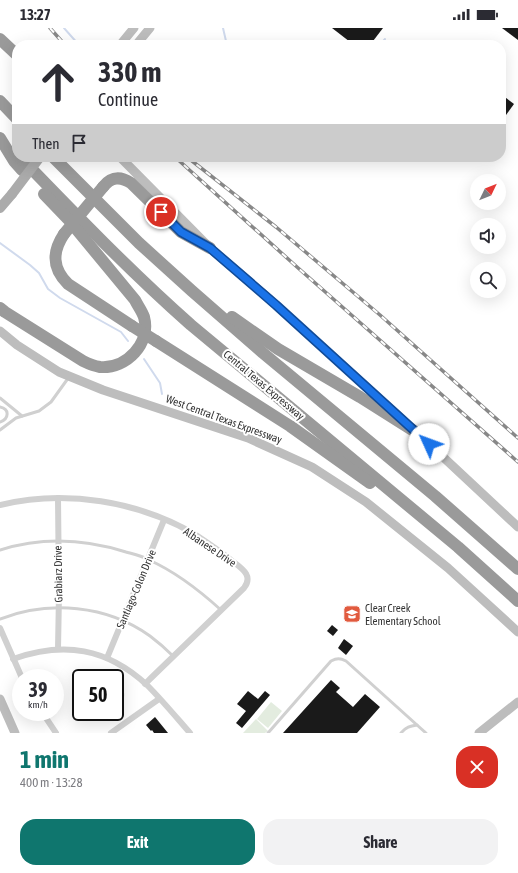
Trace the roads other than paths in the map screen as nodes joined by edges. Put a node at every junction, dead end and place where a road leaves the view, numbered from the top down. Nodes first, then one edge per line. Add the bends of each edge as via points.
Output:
1 (134, 28) edge
2 (150, 28) edge
3 (0, 39) edge
4 (124, 40) edge
5 (140, 40) edge
6 (12, 51) edge
7 (0, 101) edge
8 (12, 114) edge
9 (0, 137) edge
10 (12, 149) edge
11 (12, 158) edge
12 (15, 162) edge
13 (25, 162) edge
14 (36, 162) edge
15 (58, 162) edge
16 (125, 162) edge
17 (0, 208) edge
18 (138, 243) junction
19 (210, 248) junction
20 (0, 308) edge
21 (0, 331) edge
22 (69, 376) junction
23 (0, 398) edge
24 (0, 407) edge
25 (22, 416) junction
26 (0, 422) edge
27 (0, 430) edge
28 (418, 433) junction
29 (58, 498) junction
30 (0, 505) edge
31 (164, 520) junction
32 (518, 527) edge
33 (58, 541) junction
34 (458, 547) junction
35 (0, 550) edge
36 (148, 559) junction
37 (518, 569) edge
38 (518, 601) edge
39 (59, 608) junction
40 (221, 610) junction
41 (0, 619) edge
42 (122, 621) junction
43 (0, 628) edge
44 (518, 632) edge
45 (58, 649) junction
46 (173, 656) junction
47 (107, 658) junction
48 (13, 659) junction
49 (18, 669) edge
50 (145, 684) junction
51 (0, 699) edge
52 (159, 699) junction
53 (518, 702) edge
54 (48, 721) edge
55 (417, 725) junction
56 (114, 732) edge
57 (187, 732) edge
58 (15, 733) edge
59 (56, 733) edge
60 (268, 733) edge
61 (401, 733) edge
62 (426, 733) edge
63 (479, 733) edge

1 - 4 main road
2 - 5 main road
3 - 6 highway
7 - 8 highway
9 - 10 highway
9 - 11 highway
12 - 20 highway via 68,219 135,300 144,316 145,324 140,345 130,358 116,365 100,367 83,361
13 - 34 highway, Central Texas Expressway via 157,295
14 - 17 main road, bridge
15 - 18 highway
16 - 19 main road
18 - 28 highway via 162,256 225,312 267,342
18 - 37 highway via 263,353 435,496
19 - 28 main road
19 - 34 highway, bridge via 181,232 131,183 121,178 110,180 102,186 64,234 55,255 57,267 68,284 290,426 364,478 427,530
21 - 22 main road, West Central Texas Expressway via 17,345
22 - 25 lane via 52,402 39,411
22 - 44 main road, West Central Texas Expressway via 103,390 248,438 312,466 372,506 448,568
23 - 25 lane
24 - 26 lane via 7,413 5,420
25 - 27 lane
28 - 32 main road
29 - 30 street, Albanese Drive
29 - 31 street, Albanese Drive via 118,505
29 - 33 street, Grabiarz Drive
31 - 36 street, Santiago-Colon Drive
31 - 40 street, Albanese Drive via 197,536 219,551 248,577 246,584
33 - 35 lane
33 - 36 lane via 112,548
33 - 39 street, Grabiarz Drive
34 - 38 highway, Central Texas Expressway
36 - 40 lane via 182,578
36 - 42 street, Santiago-Colon Drive
39 - 41 lane via 30,610
39 - 42 lane via 87,610
39 - 45 street, Grabiarz Drive
40 - 46 street, Albanese Drive
42 - 46 lane via 149,635
42 - 47 street, Santiago-Colon Drive
43 - 48 street
45 - 47 street via 84,651
45 - 48 street
46 - 50 street, Albanese Drive
47 - 50 street via 123,666
48 - 49 street
50 - 52 street
51 - 58 main road
52 - 56 street
52 - 57 street
53 - 63 main road
54 - 59 street
55 - 60 lane via 346,661 337,658 331,661
55 - 61 lane via 410,726
55 - 62 lane

